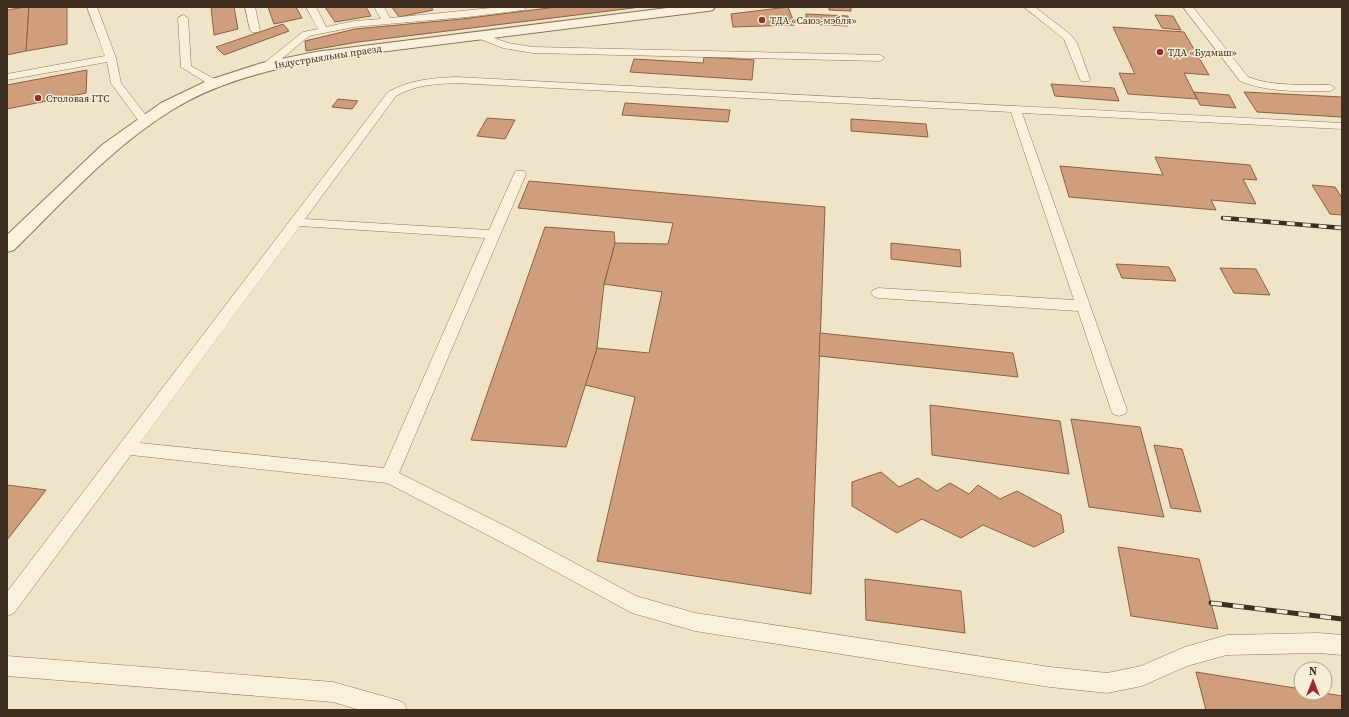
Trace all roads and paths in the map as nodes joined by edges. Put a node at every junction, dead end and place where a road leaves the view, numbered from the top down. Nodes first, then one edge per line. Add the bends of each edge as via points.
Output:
1 (92, 7) edge
2 (250, 7) edge
3 (311, 7) edge
4 (379, 7) edge
5 (524, 7) edge
6 (708, 7) edge
7 (1029, 7) edge
8 (1188, 7) edge
9 (503, 8) edge
10 (447, 11) edge
11 (183, 18) dead end
12 (387, 21) junction
13 (255, 30) dead end
14 (323, 30) junction
15 (478, 35) junction
16 (110, 58) junction
17 (880, 58) dead end
18 (267, 66) junction
19 (7, 77) edge
20 (1085, 79) dead end
21 (214, 83) junction
22 (1330, 88) dead end
23 (1015, 109) junction
24 (145, 122) junction
25 (1342, 126) edge
26 (520, 174) dead end
27 (296, 222) junction
28 (493, 234) junction
29 (7, 246) edge
30 (878, 293) dead end
31 (1083, 306) junction
32 (1120, 410) dead end
33 (126, 448) junction
34 (389, 476) junction
35 (7, 606) edge
36 (1342, 645) edge
37 (7, 666) edge
38 (397, 710) edge

1 - 16 lane
2 - 13 lane
3 - 14 lane
4 - 12 lane
5 - 9 lane
6 - 15 street, Індустрыяльны праезд
7 - 20 lane via 1068,37
8 - 22 lane via 1244,79 1251,83 1263,86
9 - 10 lane
10 - 12 lane
11 - 21 lane via 186,67
12 - 14 lane
14 - 18 lane via 306,34
15 - 17 lane via 506,46 533,50
15 - 18 street, Індустрыяльны праезд via 315,56
16 - 19 lane
16 - 24 lane via 116,83
18 - 21 street, Індустрыяльны праезд
21 - 24 street, Індустрыяльны праезд via 167,106
23 - 25 lane
23 - 27 lane via 456,80 427,81 406,85 392,94
23 - 31 lane
24 - 29 street, Індустрыяльны праезд via 108,149
26 - 28 lane
27 - 28 lane
27 - 33 lane
28 - 34 lane
30 - 31 lane
31 - 32 lane
33 - 34 lane
33 - 35 lane
34 - 36 lane via 509,536 632,604 695,622 1050,677 1107,683 1142,676 1185,657 1227,645
37 - 38 lane via 333,692

